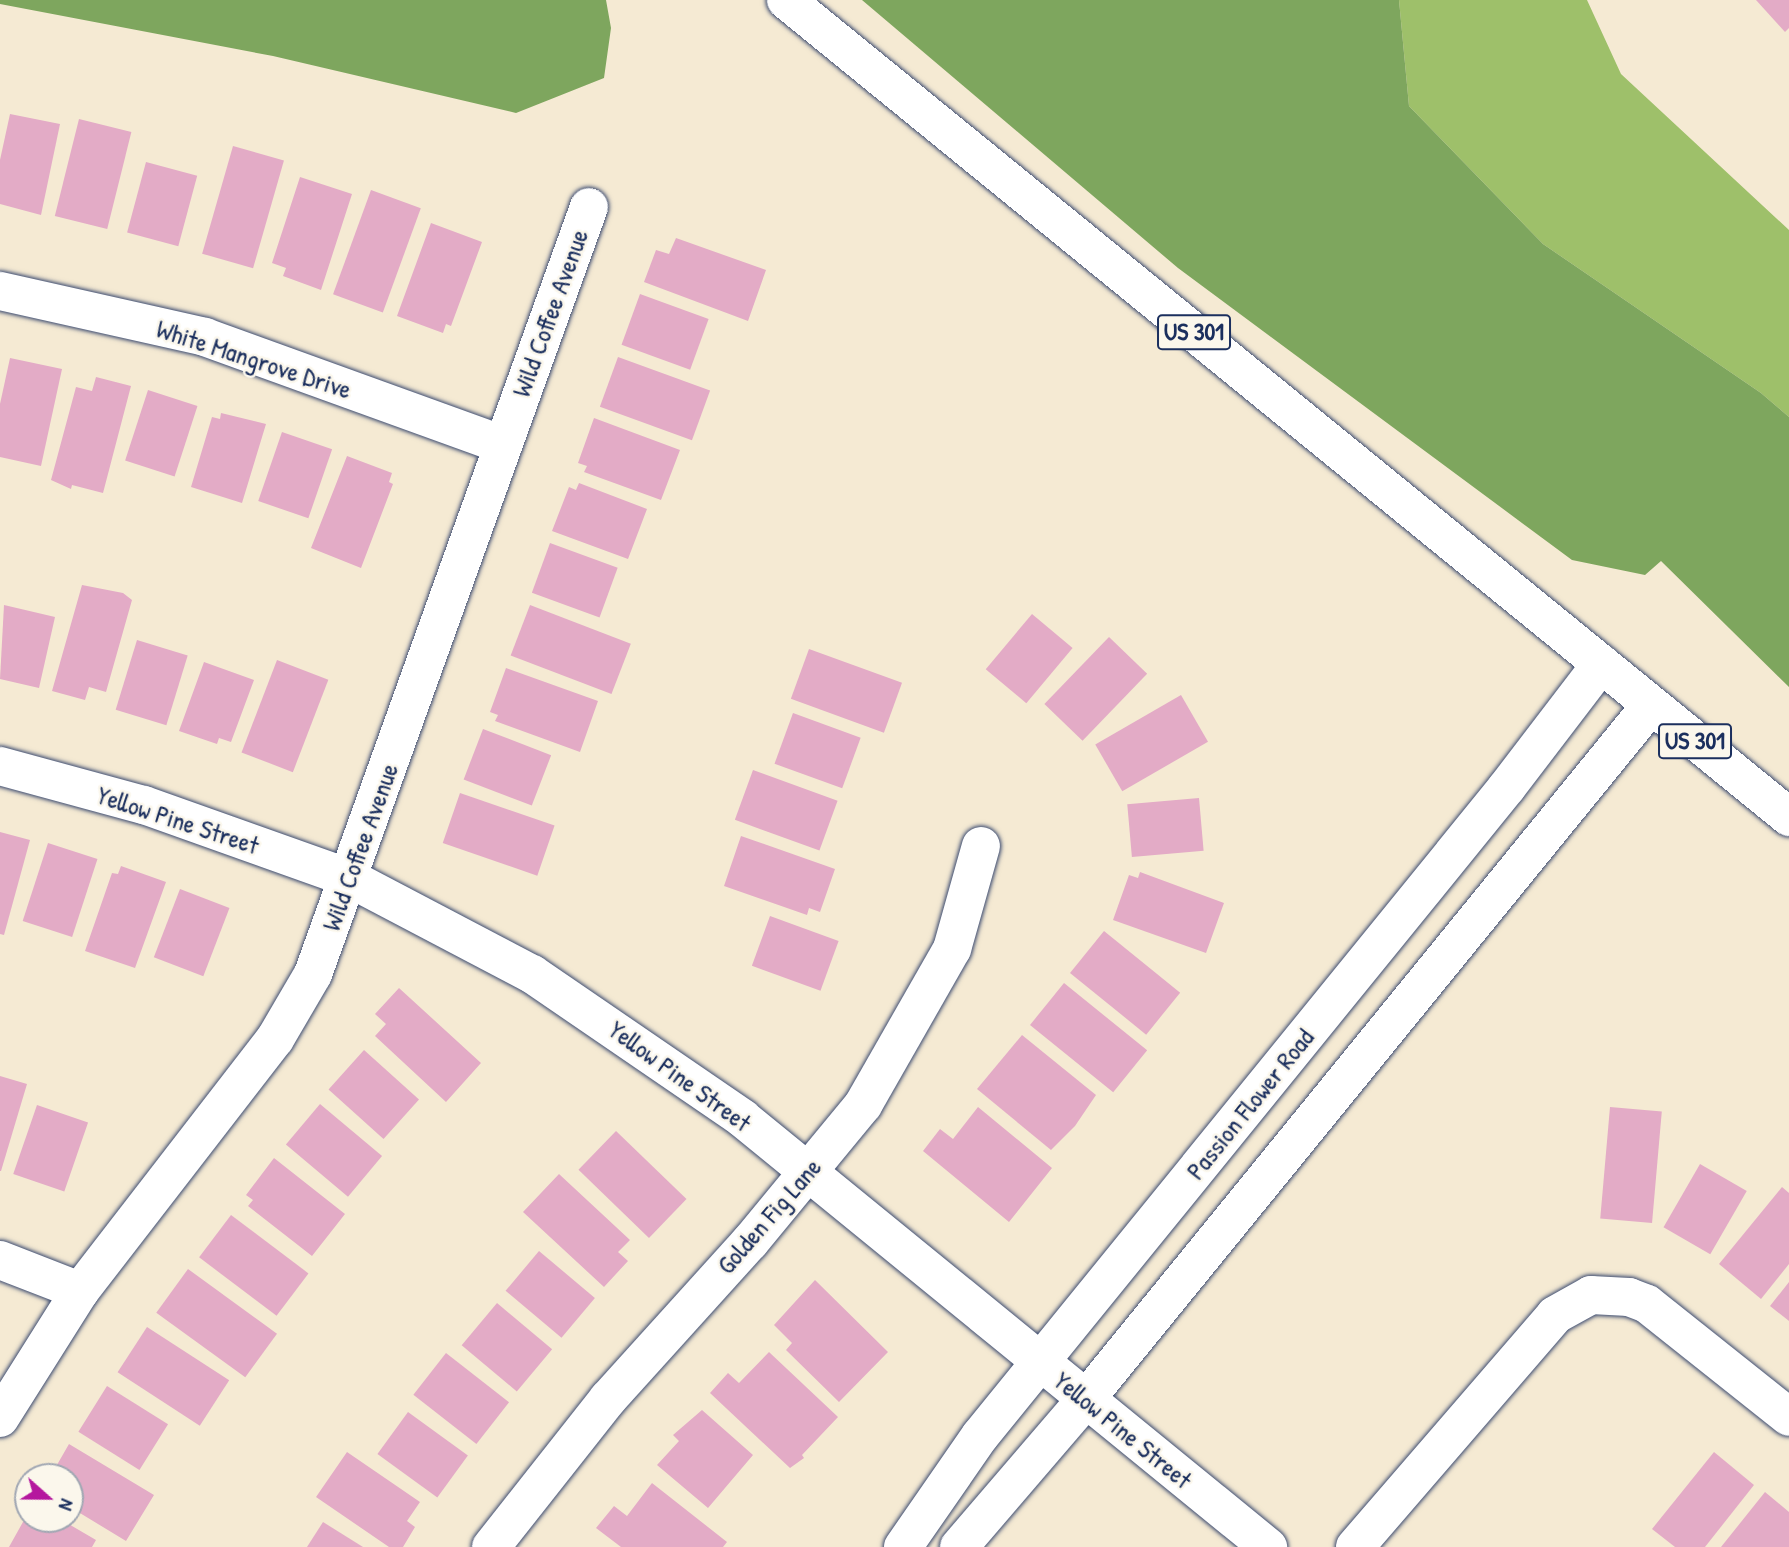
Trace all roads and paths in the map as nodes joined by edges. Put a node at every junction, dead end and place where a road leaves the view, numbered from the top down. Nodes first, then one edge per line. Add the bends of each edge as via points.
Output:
1 (786, 0) edge
2 (589, 206) dead end
3 (0, 291) edge
4 (503, 445) junction
5 (1601, 664) junction
6 (1651, 705) junction
7 (0, 766) edge
8 (1789, 817) edge
9 (981, 846) dead end
10 (349, 878) junction
11 (807, 1172) junction
12 (0, 1260) edge
13 (80, 1292) junction
14 (1040, 1364) junction
15 (1086, 1399) junction
16 (1789, 1417) edge
17 (0, 1418) edge
18 (491, 1547) edge
19 (904, 1547) edge
20 (959, 1547) edge
21 (1268, 1547) edge
22 (1355, 1547) edge

1 - 5 street, US 301
2 - 4 street, Wild Coffee Avenue
3 - 4 street, White Mangrove Drive via 205,337
4 - 10 street, Wild Coffee Avenue
5 - 6 street, US 301
5 - 14 street, Passion Flower Road via 1507,788
6 - 8 street, US 301
6 - 15 street
7 - 10 street, Yellow Pine Street via 144,805
9 - 11 street, Golden Fig Lane via 962,919 939,975 863,1105
10 - 11 street, Yellow Pine Street via 459,932 598,1016 742,1118
10 - 13 street, Wild Coffee Avenue via 313,974 275,1039
11 - 14 street, Yellow Pine Street
11 - 18 street, Golden Fig Lane via 607,1399
12 - 13 street
13 - 17 street, Wild Coffee Avenue
14 - 15 street, Yellow Pine Street
14 - 19 street, Passion Flower Road via 954,1470
15 - 20 street
15 - 21 street, Yellow Pine Street
16 - 22 street via 1647,1304 1629,1297 1591,1295 1555,1315

